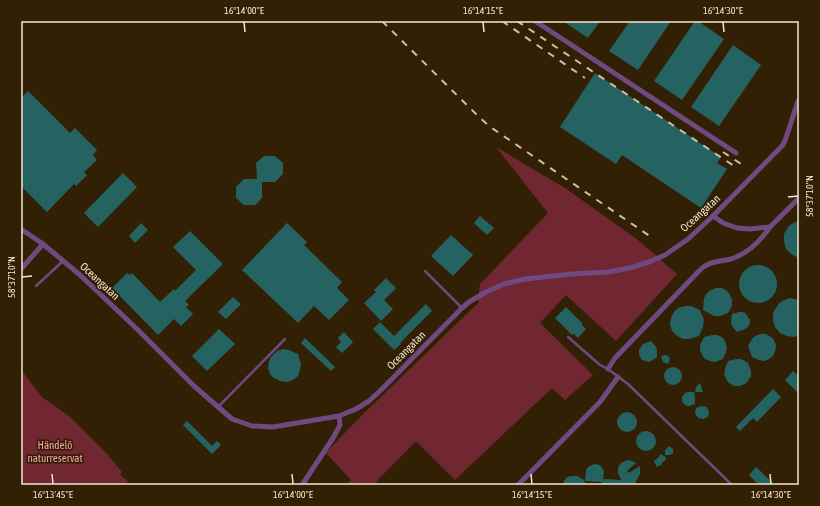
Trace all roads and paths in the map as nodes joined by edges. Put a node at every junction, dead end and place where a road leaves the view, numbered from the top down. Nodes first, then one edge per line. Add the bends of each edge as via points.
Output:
1 (535, 21) edge
2 (798, 101) dead end
3 (736, 153) dead end
4 (799, 198) edge
5 (713, 216) junction
6 (770, 227) junction
7 (21, 229) edge
8 (44, 244) junction
9 (63, 261) junction
10 (21, 269) edge
11 (425, 272) dead end
12 (36, 286) dead end
13 (462, 308) junction
14 (568, 337) dead end
15 (285, 339) dead end
16 (608, 369) junction
17 (618, 377) junction
18 (218, 407) junction
19 (339, 416) junction
20 (302, 485) edge
21 (518, 485) edge
22 (732, 485) edge

1 - 3 street
2 - 5 street, Oceangatan via 783,145
4 - 6 street
5 - 6 street via 738,228
5 - 13 street, Oceangatan via 665,255 649,262 608,272 533,278 504,284
6 - 16 street via 762,238 743,254 707,265 699,271 615,358
7 - 8 street, Oceangatan
8 - 9 street, Oceangatan
8 - 10 street
9 - 12 lane
9 - 18 street, Oceangatan
11 - 13 lane
13 - 19 street, Oceangatan via 369,401
14 - 16 lane
15 - 18 lane
16 - 17 lane
17 - 21 street via 600,402
17 - 22 lane
18 - 19 street, Oceangatan via 232,419 252,426 273,427
19 - 20 street via 340,424

